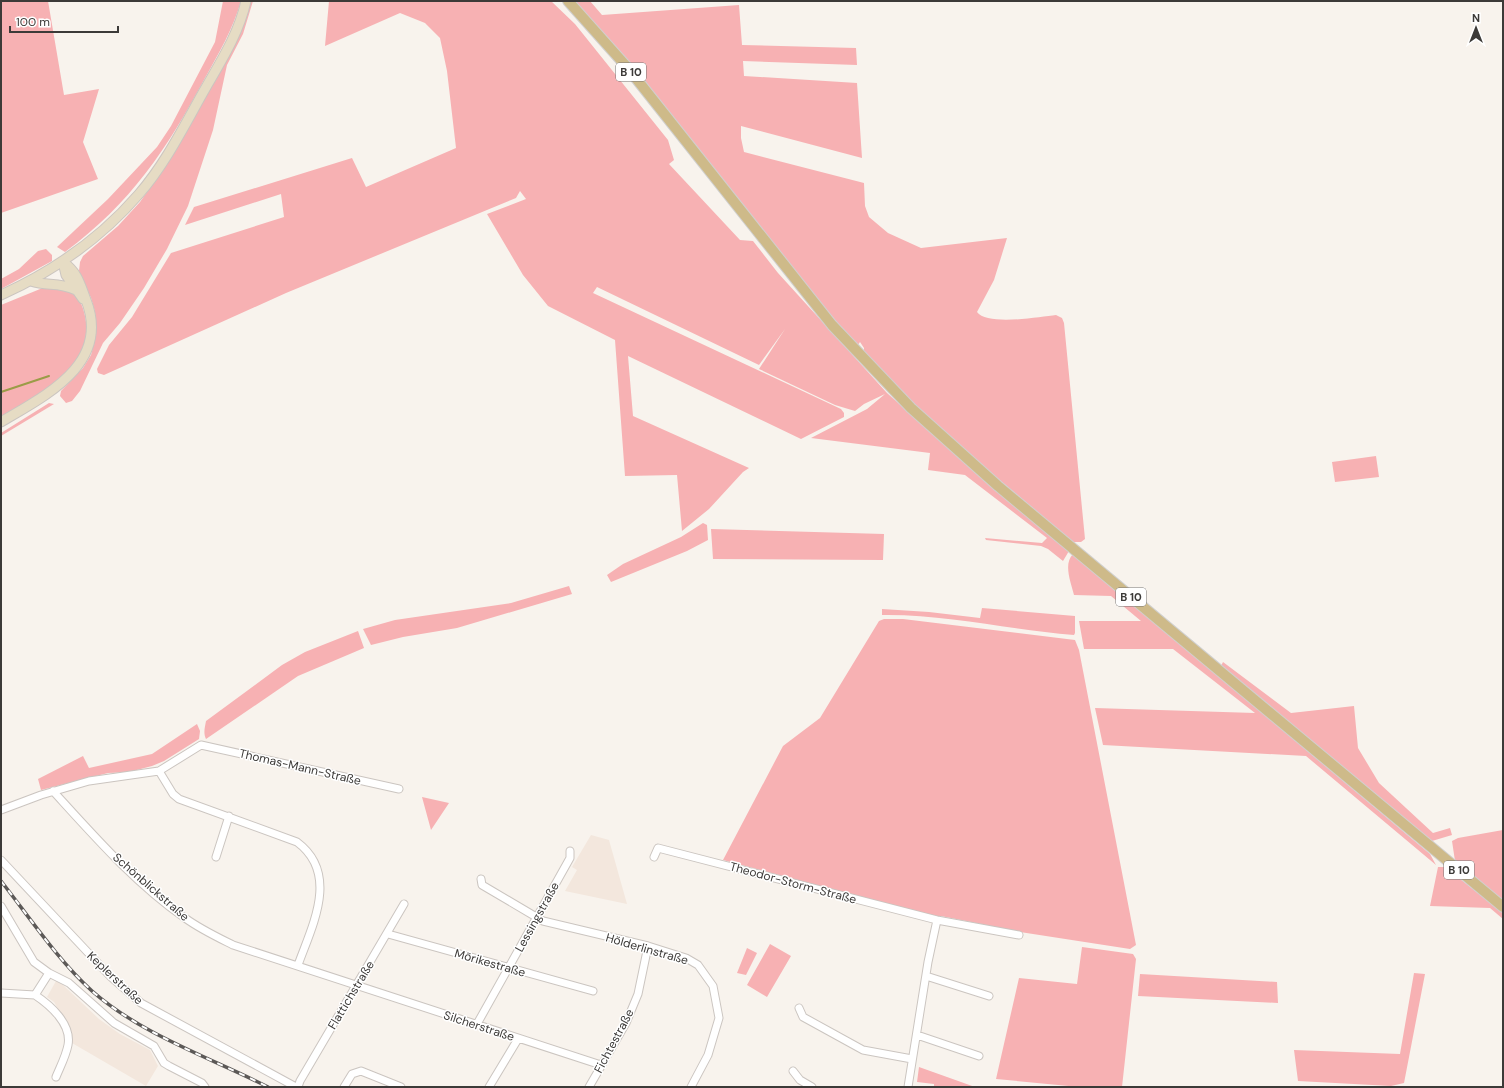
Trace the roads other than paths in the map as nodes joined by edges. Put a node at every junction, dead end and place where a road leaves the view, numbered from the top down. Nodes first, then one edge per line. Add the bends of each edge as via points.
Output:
1 (246, 1) edge
2 (568, 1) edge
3 (63, 262) junction
4 (31, 281) junction
5 (76, 290) junction
6 (1, 295) edge
7 (88, 304) junction
8 (1, 422) edge
9 (159, 771) junction
10 (399, 789) dead end
11 (53, 791) junction
12 (1, 810) edge
13 (229, 816) junction
14 (570, 851) dead end
15 (216, 857) dead end
16 (654, 857) dead end
17 (1, 860) edge
18 (481, 879) dead end
19 (404, 904) dead end
20 (1, 906) edge
21 (1503, 907) edge
22 (537, 918) junction
23 (937, 920) junction
24 (388, 934) junction
25 (1019, 935) dead end
26 (648, 946) junction
27 (298, 965) junction
28 (509, 968) junction
29 (48, 973) junction
30 (926, 976) junction
31 (358, 984) junction
32 (593, 991) dead end
33 (1, 993) edge
34 (36, 995) junction
35 (989, 996) dead end
36 (799, 1008) dead end
37 (477, 1024) junction
38 (917, 1035) junction
39 (518, 1039) junction
40 (979, 1056) dead end
41 (912, 1059) junction
42 (601, 1065) junction
43 (793, 1071) dead end
44 (56, 1078) dead end
45 (205, 1087) edge
46 (297, 1087) edge
47 (344, 1087) edge
48 (401, 1087) edge
49 (489, 1087) edge
50 (588, 1087) edge
51 (691, 1087) edge
52 (812, 1087) edge
53 (908, 1087) edge

1 - 3 main road via 230,44 187,121 140,193 112,222
2 - 21 main road, B 10 via 627,67 832,325 911,408 998,486
3 - 4 main road
3 - 5 main road via 66,275
3 - 7 main road via 74,271
4 - 5 main road via 41,284 57,283
4 - 6 main road
5 - 7 main road
7 - 8 main road via 92,334 79,366 63,382
9 - 10 street, Thomas-Mann-Straße via 201,745
9 - 11 street via 89,781
9 - 13 street via 176,797
11 - 12 street
11 - 27 street, Schönblickstraße via 143,884 185,918 233,945
13 - 15 street
13 - 27 street via 297,842 310,854 317,868 320,881 319,905
14 - 22 street, Lessingstraße via 570,858
16 - 23 street, Theodor-Storm-Straße via 658,848
17 - 46 street, Keplerstraße via 110,976 141,1003
18 - 22 street, Hölderlinstraße via 482,885
19 - 24 street, Flattichstraße
20 - 29 street via 34,962
22 - 26 street, Hölderlinstraße
22 - 28 street, Lessingstraße
23 - 25 street
23 - 30 street
24 - 28 street, Mörikestraße
24 - 31 street, Flattichstraße
26 - 42 street, Fichtestraße via 638,994 626,1023
26 - 51 street, Hölderlinstraße via 686,958 698,965 713,986 718,1026 708,1055
27 - 31 street, Schönblickstraße
28 - 32 street, Mörikestraße
28 - 37 street, Lessingstraße
29 - 34 street
29 - 45 street via 69,983 114,1024 154,1046 164,1062
30 - 35 street
30 - 38 street
31 - 37 street, Silcherstraße
31 - 46 street, Flattichstraße
33 - 34 street
34 - 44 street via 52,1006 68,1032 68,1044
36 - 41 street via 803,1017 864,1050
37 - 39 street, Silcherstraße
38 - 40 street
38 - 41 street
39 - 42 street, Silcherstraße
39 - 49 street
41 - 53 street
42 - 50 street, Fichtestraße
43 - 52 street via 800,1080
47 - 48 street via 352,1074 361,1071

